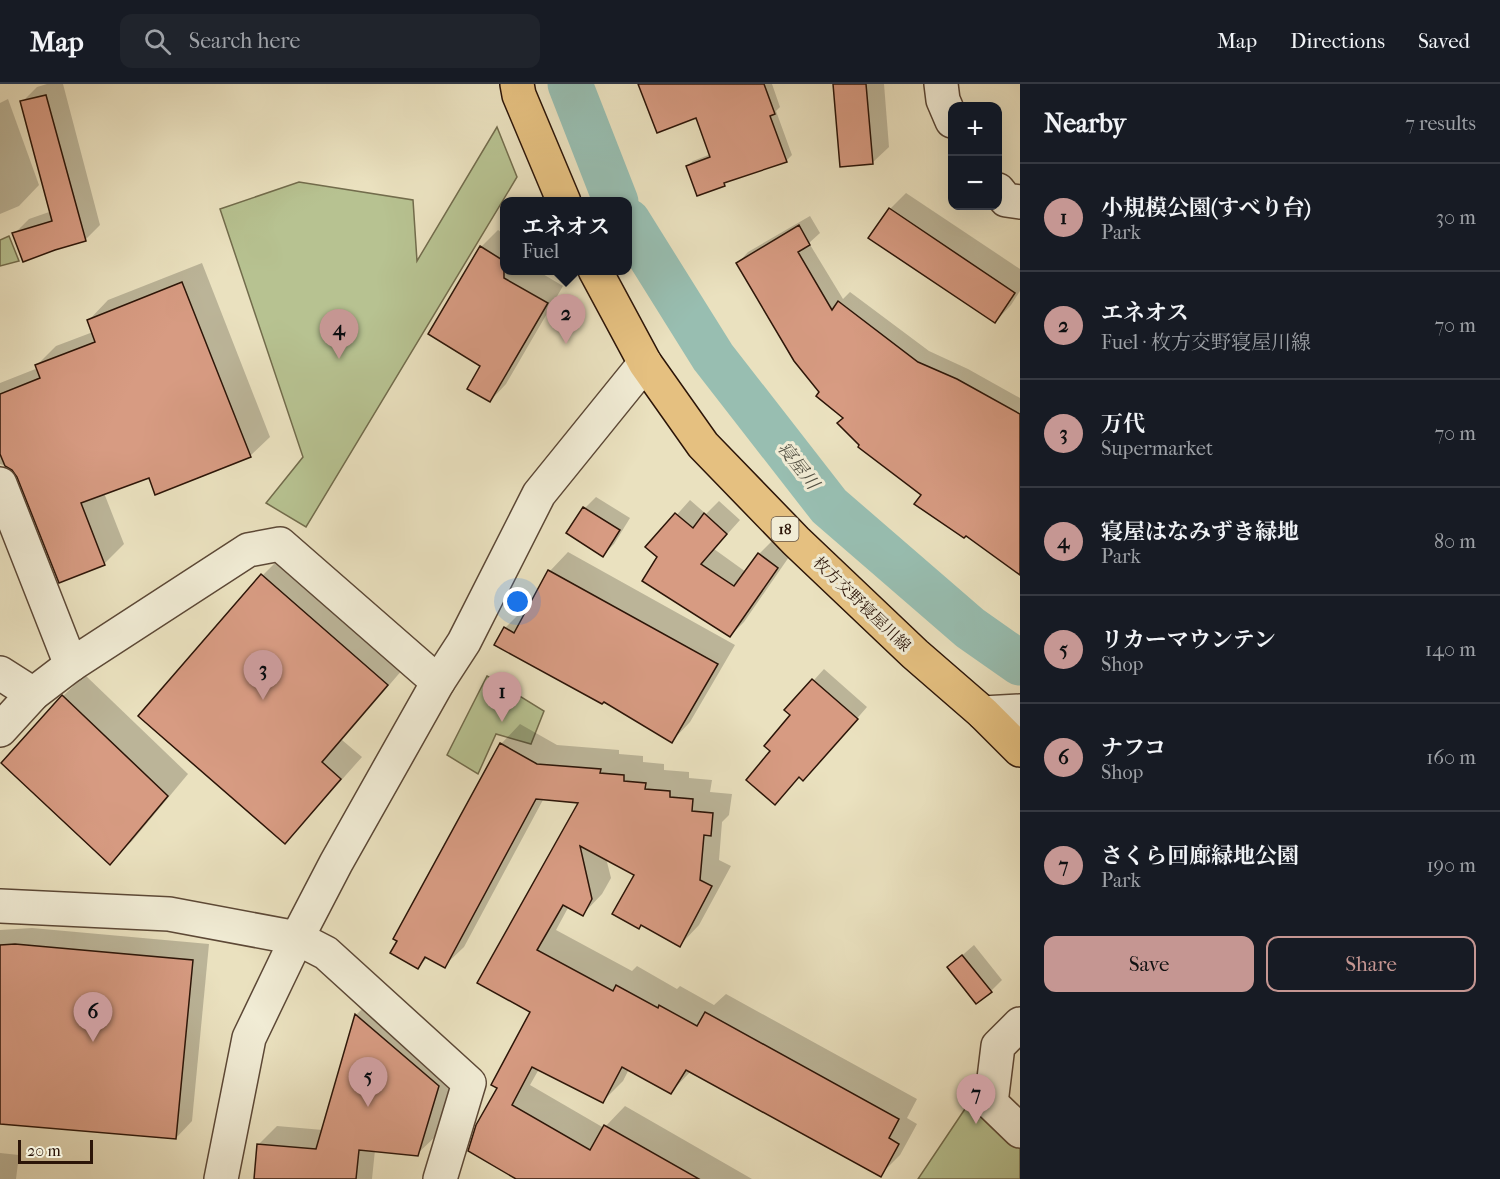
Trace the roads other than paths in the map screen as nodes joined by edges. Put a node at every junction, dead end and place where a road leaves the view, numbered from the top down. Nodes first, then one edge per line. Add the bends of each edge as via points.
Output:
1 (517, 84) edge
2 (941, 84) edge
3 (948, 112) edge
4 (1002, 195) edge
5 (562, 197) edge
6 (1020, 202) edge
7 (598, 275) edge
8 (645, 363) junction
9 (0, 484) edge
10 (71, 665) junction
11 (0, 673) edge
12 (438, 682) junction
13 (33, 694) junction
14 (1020, 711) edge
15 (983, 713) junction
16 (0, 730) edge
17 (1020, 750) edge
18 (0, 906) edge
19 (297, 938) junction
20 (1020, 1024) edge
21 (1020, 1131) edge
22 (221, 1179) edge
23 (440, 1179) edge

1 - 5 main road
2 - 3 street
4 - 6 street via 1006,200
7 - 8 main road, 枚方交野寝屋川線 / 18
8 - 12 street via 539,494 464,642
8 - 15 main road, 枚方交野寝屋川線 / 18 via 703,445 805,549
9 - 10 street
10 - 12 street via 248,550 280,544
10 - 13 street
11 - 13 street
12 - 19 street
13 - 16 street
14 - 15 street
15 - 17 main road, 枚方交野寝屋川線 / 18
18 - 19 street via 169,914
19 - 22 street via 249,1038
19 - 23 street via 326,953 469,1083
20 - 21 street via 998,1046 992,1103

